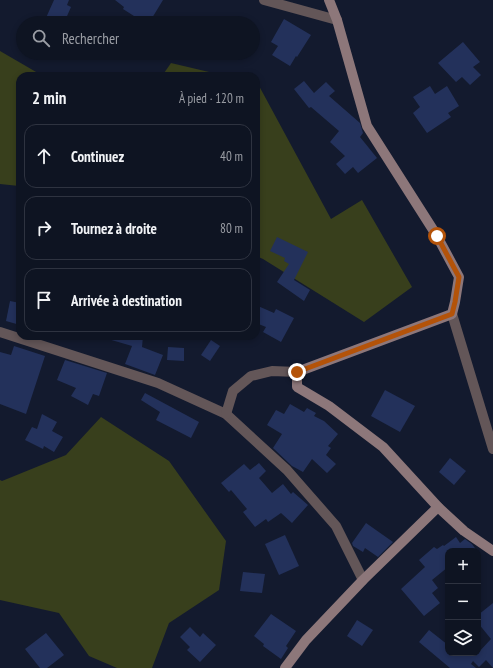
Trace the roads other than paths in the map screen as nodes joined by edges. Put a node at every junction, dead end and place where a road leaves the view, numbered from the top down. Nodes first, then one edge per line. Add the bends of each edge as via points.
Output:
1 (264, 0) edge
2 (329, 0) edge
3 (337, 20) junction
4 (452, 314) junction
5 (0, 332) edge
6 (16, 337) edge
7 (25, 340) edge
8 (297, 372) junction
9 (226, 414) junction
10 (493, 449) edge
11 (438, 507) junction
12 (493, 551) edge
13 (364, 580) junction
14 (285, 668) edge

1 - 3 street
2 - 3 street
3 - 4 street via 367,126 437,236 459,277
4 - 8 street
4 - 10 street
5 - 6 street
7 - 9 street via 158,382
8 - 9 street via 272,370 251,376 233,391
8 - 11 street via 297,387 329,406 383,447
9 - 13 street via 288,470 336,526
11 - 12 street via 464,531
11 - 13 street
13 - 14 street via 306,640

